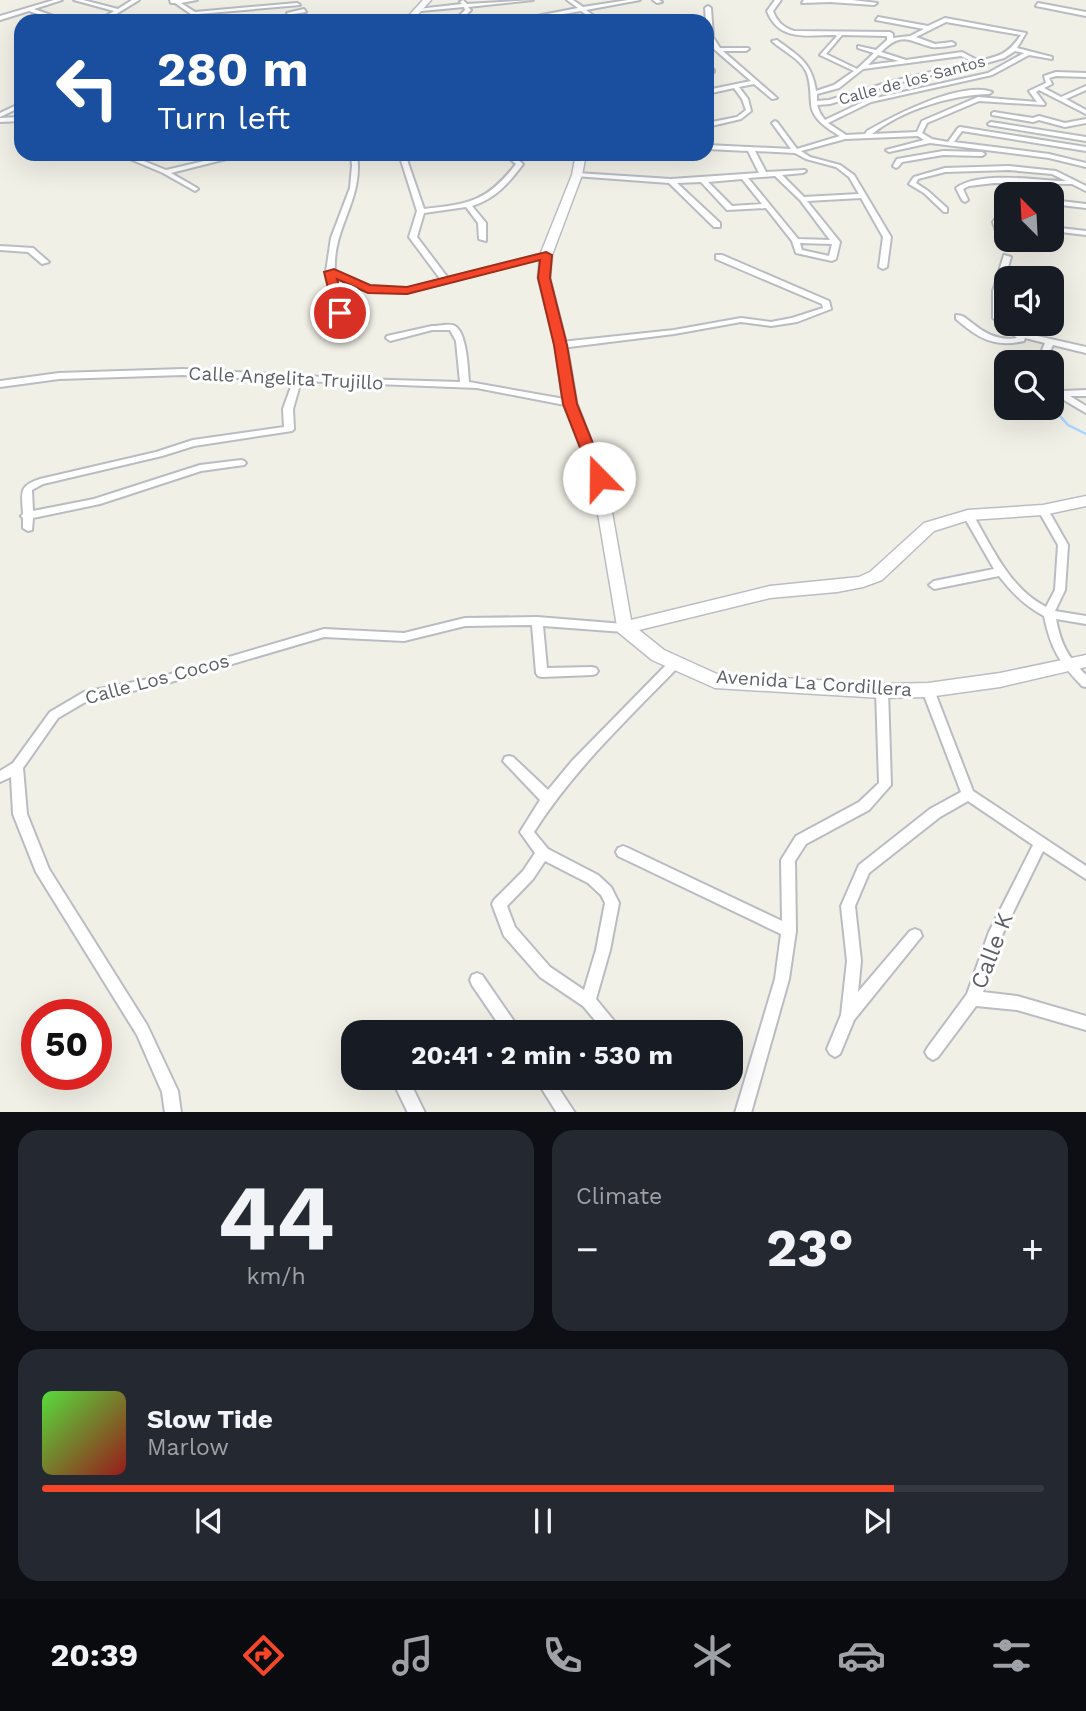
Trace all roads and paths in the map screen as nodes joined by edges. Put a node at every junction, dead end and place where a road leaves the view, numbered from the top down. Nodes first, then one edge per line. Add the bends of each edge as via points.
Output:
1 (59, 0) edge
2 (77, 0) edge
3 (136, 0) edge
4 (194, 0) edge
5 (426, 0) edge
6 (461, 0) edge
7 (530, 0) edge
8 (570, 0) edge
9 (596, 0) edge
10 (778, 0) edge
11 (173, 1) edge
12 (521, 1) edge
13 (874, 1) edge
14 (294, 2) edge
15 (488, 2) edge
16 (630, 2) edge
17 (804, 2) dead end
18 (1040, 4) dead end
19 (603, 5) junction
20 (465, 7) junction
21 (708, 8) dead end
22 (29, 9) junction
23 (421, 9) junction
24 (580, 9) junction
25 (117, 10) junction
26 (557, 12) junction
27 (196, 13) joint
28 (1086, 13) edge
29 (44, 14) edge
30 (111, 14) edge
31 (291, 14) edge
32 (416, 14) edge
33 (464, 14) edge
34 (537, 14) edge
35 (552, 14) edge
36 (559, 14) edge
37 (588, 14) edge
38 (708, 14) edge
39 (0, 18) edge
40 (878, 19) junction
41 (929, 28) junction
42 (835, 33) junction
43 (890, 37) junction
44 (911, 37) junction
45 (775, 41) dead end
46 (714, 44) edge
47 (953, 44) dead end
48 (860, 47) dead end
49 (746, 49) dead end
50 (1014, 49) junction
51 (718, 50) junction
52 (877, 52) junction
53 (1028, 53) junction
54 (1050, 58) dead end
55 (931, 59) junction
56 (907, 62) junction
57 (978, 63) junction
58 (950, 68) junction
59 (859, 69) junction
60 (997, 71) junction
61 (1086, 75) edge
62 (756, 82) junction
63 (735, 86) junction
64 (1039, 88) junction
65 (1086, 88) edge
66 (714, 90) edge
67 (815, 93) junction
68 (996, 93) dead end
69 (774, 98) dead end
70 (1062, 99) junction
71 (813, 103) junction
72 (1086, 112) edge
73 (994, 114) dead end
74 (1086, 121) edge
75 (825, 122) junction
76 (775, 123) dead end
77 (714, 124) edge
78 (991, 124) dead end
79 (714, 130) edge
80 (919, 134) junction
81 (868, 137) junction
82 (845, 138) junction
83 (1086, 139) edge
84 (930, 141) junction
85 (950, 144) junction
86 (714, 147) edge
87 (725, 148) junction
88 (1086, 149) edge
89 (751, 150) junction
90 (889, 150) dead end
91 (796, 151) junction
92 (1049, 156) junction
93 (139, 161) edge
94 (213, 161) edge
95 (356, 161) edge
96 (404, 161) edge
97 (516, 161) edge
98 (580, 161) edge
99 (1086, 165) edge
100 (896, 166) dead end
101 (803, 171) dead end
102 (165, 172) junction
103 (1054, 172) junction
104 (776, 173) junction
105 (763, 174) junction
106 (578, 175) junction
107 (743, 176) junction
108 (702, 180) junction
109 (671, 181) junction
110 (1072, 183) junction
111 (195, 189) dead end
112 (1086, 189) edge
113 (862, 195) junction
114 (802, 199) junction
115 (965, 200) dead end
116 (1064, 203) edge
117 (469, 206) junction
118 (768, 206) junction
119 (1086, 206) edge
120 (944, 210) dead end
121 (421, 211) junction
122 (717, 225) dead end
123 (1064, 230) edge
124 (1086, 233) edge
125 (483, 239) dead end
126 (796, 241) junction
127 (836, 242) junction
128 (0, 248) edge
129 (546, 255) junction
130 (719, 257) dead end
131 (1007, 257) dead end
132 (45, 262) dead end
133 (1004, 266) edge
134 (883, 267) dead end
135 (330, 272) junction
136 (446, 281) junction
137 (340, 313) dead end
138 (958, 317) dead end
139 (1021, 336) edge
140 (1025, 336) edge
141 (390, 338) dead end
142 (1050, 342) junction
143 (561, 345) junction
144 (1086, 349) edge
145 (1046, 350) edge
146 (298, 379) junction
147 (0, 384) edge
148 (465, 385) junction
149 (1086, 393) edge
150 (1064, 394) edge
151 (1064, 396) edge
152 (570, 404) junction
153 (1086, 410) edge
154 (241, 463) dead end
155 (1086, 500) edge
156 (1043, 510) junction
157 (968, 515) junction
158 (26, 516) junction
159 (28, 528) dead end
160 (1000, 572) junction
161 (934, 585) dead end
162 (1049, 613) junction
163 (1086, 620) edge
164 (537, 621) junction
165 (624, 628) junction
166 (1086, 661) edge
167 (675, 663) junction
168 (1067, 663) junction
169 (592, 671) dead end
170 (1086, 683) edge
171 (928, 690) junction
172 (882, 691) junction
173 (509, 761) dead end
174 (17, 767) junction
175 (0, 777) edge
176 (968, 794) junction
177 (548, 799) junction
178 (1040, 845) junction
179 (624, 852) dead end
180 (543, 853) junction
181 (1086, 873) edge
182 (789, 931) junction
183 (915, 936) dead end
184 (477, 980) dead end
185 (973, 998) junction
186 (588, 1001) junction
187 (849, 1015) junction
188 (505, 1020) edge
189 (604, 1020) edge
190 (1086, 1024) edge
191 (835, 1049) dead end
192 (933, 1052) dead end
193 (405, 1090) edge
194 (552, 1090) edge
195 (173, 1112) edge
196 (417, 1112) edge
197 (567, 1112) edge
198 (743, 1112) edge

1 - 22 street
2 - 25 street
3 - 25 street
4 - 11 street
5 - 23 main road
6 - 20 street
7 - 12 street
8 - 24 street
9 - 19 street
10 - 42 street via 771,11 773,22 782,29
11 - 27 street
12 - 15 street
12 - 34 street
13 - 17 street
13 - 40 street via 870,10
14 - 27 street
14 - 31 street via 304,11
15 - 20 street
16 - 19 street
18 - 28 street
19 - 24 street
20 - 23 street
20 - 33 street
21 - 38 street
22 - 29 street
22 - 39 street
23 - 32 main road
24 - 26 street
24 - 37 street
25 - 30 street
26 - 35 street
26 - 36 street
40 - 41 street
40 - 43 street
41 - 44 street
41 - 50 street via 945,20 1024,34
42 - 43 street
42 - 59 street via 840,36 838,41 822,55
43 - 44 street
43 - 52 street
44 - 47 street via 935,46
45 - 67 street via 807,67
46 - 51 street
48 - 52 street
49 - 51 street
50 - 53 street
50 - 57 street, Calle de los Santos
51 - 62 street
52 - 56 street
52 - 59 street
53 - 54 street
53 - 60 street
55 - 56 street
55 - 57 street via 962,54
55 - 58 street
56 - 59 street
57 - 58 street, Calle de los Santos
57 - 60 street
58 - 71 street, Calle de los Santos
59 - 67 street via 831,90
60 - 75 street via 869,102
61 - 64 street via 1056,74 1046,77 1049,84
62 - 63 street
62 - 69 street
63 - 66 street
63 - 77 street via 749,110 739,118
64 - 70 street
64 - 80 street via 1032,90 1042,104 978,99 923,122
65 - 70 street
67 - 71 street
68 - 81 street via 969,92 937,101 869,132
70 - 72 street
71 - 75 street
73 - 74 street via 1065,125
75 - 82 street
76 - 91 street
78 - 83 street
79 - 87 street
80 - 81 street
80 - 84 street
81 - 82 street
82 - 91 street
84 - 85 street
84 - 90 street
85 - 88 street via 960,129
85 - 92 street
86 - 87 street
87 - 89 street
89 - 91 street
89 - 105 street
91 - 113 street via 843,168
92 - 99 street
92 - 100 street via 943,153 899,160
92 - 103 street
93 - 102 street
94 - 102 street
95 - 135 street via 353,198 335,237
96 - 121 street
97 - 117 street via 520,164 504,187
98 - 106 main road
101 - 104 street
102 - 111 street
103 - 110 street
103 - 120 street via 962,169 916,178 912,184
104 - 105 street
104 - 114 street
105 - 107 street
106 - 109 street
106 - 129 main road
107 - 108 street
107 - 118 street
108 - 109 street
108 - 118 street via 730,208
109 - 122 street
110 - 112 street
110 - 115 street via 964,183 959,188
113 - 114 street
113 - 134 street via 887,237
114 - 127 street
116 - 119 street
117 - 121 street
117 - 125 street via 482,223
118 - 126 street
121 - 136 street via 413,237
123 - 124 street
126 - 127 street
126 - 127 street via 801,253 832,259
128 - 132 street via 30,250
129 - 136 street
129 - 143 main road via 544,278
130 - 143 street via 826,303 827,309 771,324 741,320
131 - 133 street
135 - 136 street via 368,289 407,291
135 - 137 street
138 - 139 street via 997,342 1011,343
140 - 142 street
141 - 148 street via 453,328 460,341
142 - 144 street
142 - 145 street
143 - 152 main road
146 - 147 street, Calle Angelita Trujillo via 183,372 60,376
146 - 148 street, Calle Angelita Trujillo
146 - 158 street via 288,409 289,429 193,443 40,482 27,490
148 - 152 street, Calle Angelita Trujillo
149 - 150 street
151 - 153 street
152 - 165 main road via 599,478
154 - 158 street via 200,468 96,502
155 - 156 main road
156 - 157 main road
156 - 162 street via 1063,545 1060,590
157 - 160 street
157 - 165 main road via 929,527 865,582 773,592
158 - 159 street
160 - 161 street
160 - 162 street via 1028,600
162 - 163 street
162 - 168 street via 1055,641
164 - 165 street, Calle Los Cocos
164 - 169 street via 542,673
164 - 174 street, Calle Los Cocos via 465,622 404,637 324,633 164,680 84,697 54,715
165 - 167 main road, Avenida La Cordillera
166 - 168 main road, Avenida La Cordillera
167 - 172 main road, Avenida La Cordillera via 715,681
167 - 177 street
168 - 170 street
168 - 171 main road, Avenida La Cordillera via 1000,680
171 - 172 main road, Avenida La Cordillera
171 - 176 street
172 - 182 street via 886,785 864,806 801,840 788,860
173 - 177 street
174 - 175 street
174 - 195 street via 20,814 43,872 142,1030 170,1091
176 - 178 street
176 - 187 street via 934,813 864,869 848,906 854,961
177 - 180 street via 527,832
178 - 181 street
178 - 185 street, Calle K via 996,932
179 - 182 street
180 - 186 street via 593,879 612,903
180 - 186 street via 499,904 500,910 509,931 545,972
182 - 198 street via 782,979
183 - 187 street
184 - 188 street
185 - 190 street via 1017,1003
185 - 192 street, Calle K
186 - 189 street
187 - 191 street
193 - 196 street
194 - 197 street

